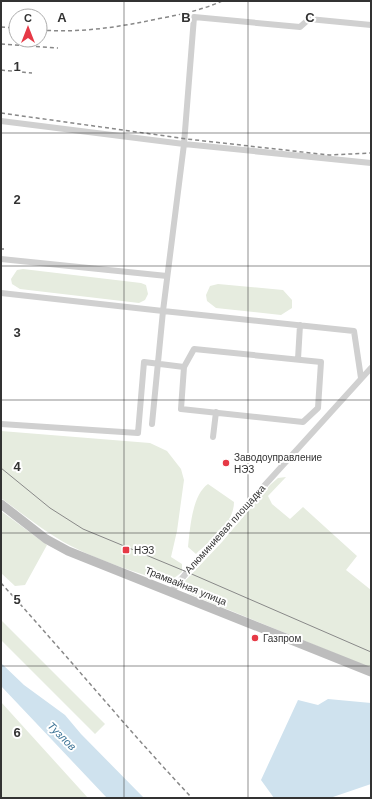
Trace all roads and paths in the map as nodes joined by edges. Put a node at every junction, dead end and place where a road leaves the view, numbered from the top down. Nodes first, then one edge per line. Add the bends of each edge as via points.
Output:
1 (371, 25) edge
2 (1, 121) edge
3 (184, 144) junction
4 (371, 163) edge
5 (1, 259) edge
6 (167, 276) junction
7 (1, 293) edge
8 (163, 310) junction
9 (300, 325) junction
10 (298, 359) junction
11 (158, 364) junction
12 (184, 367) junction
13 (371, 368) edge
14 (362, 378) junction
15 (216, 412) junction
16 (1, 424) edge
17 (152, 424) dead end
18 (213, 437) dead end
19 (1, 504) edge
20 (171, 592) junction
21 (371, 672) edge

1 - 3 street via 309,19 300,27 194,17
2 - 3 street
3 - 4 street
3 - 6 street
5 - 6 street
6 - 8 street
7 - 8 street
8 - 9 street
8 - 11 street
9 - 10 street
9 - 14 street via 354,331
10 - 12 street via 194,349
10 - 15 street via 321,362 318,408 302,422
11 - 12 street
11 - 16 street via 144,362 138,434
11 - 17 street
12 - 15 street via 181,408
13 - 14 street, Алюминиевая площадка
14 - 20 street, Алюминиевая площадка
15 - 18 street
19 - 20 main road, Трамвайная улица via 46,539 68,551
20 - 21 main road, Трамвайная улица

